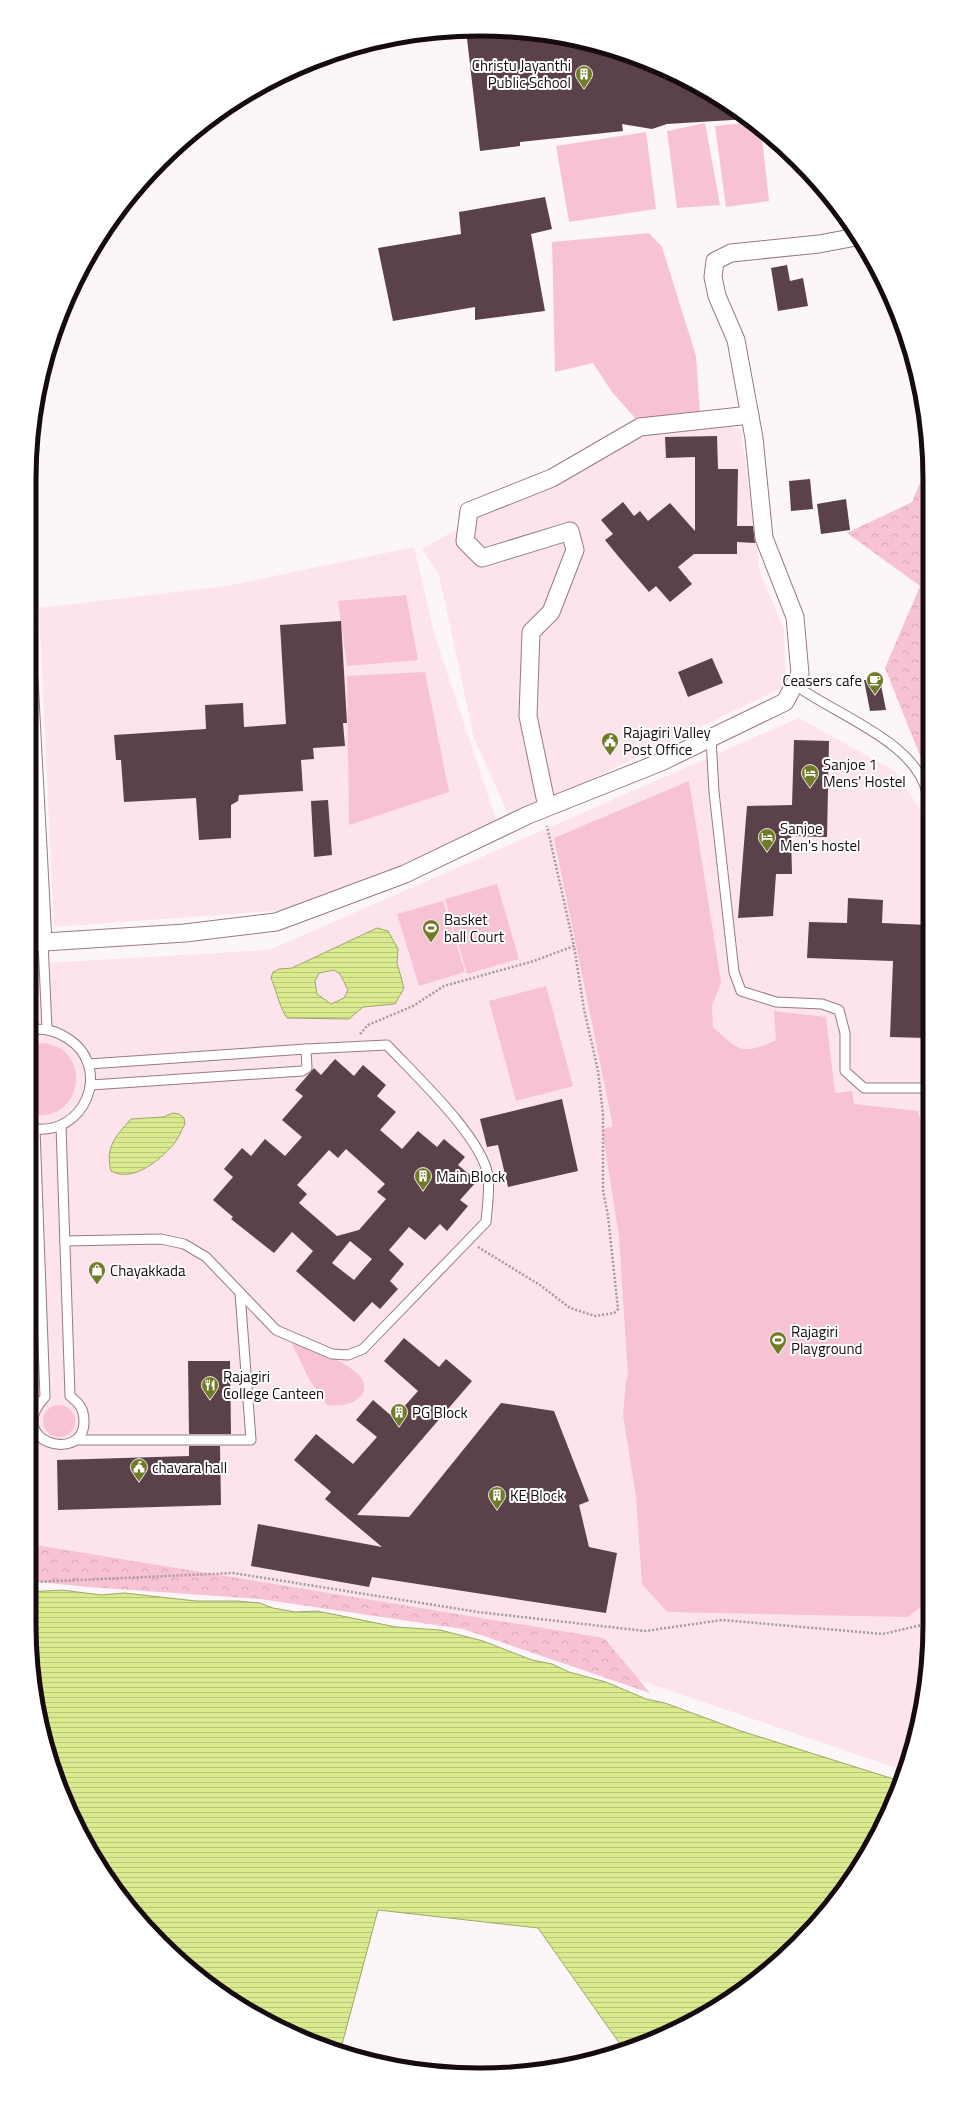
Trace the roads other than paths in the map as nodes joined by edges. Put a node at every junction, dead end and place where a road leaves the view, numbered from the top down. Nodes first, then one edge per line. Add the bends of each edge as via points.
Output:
1 (852, 239) edge
2 (750, 414) junction
3 (794, 684) junction
4 (711, 738) junction
5 (923, 779) edge
6 (547, 815) junction
7 (36, 943) edge
8 (47, 1029) junction
9 (36, 1030) edge
10 (306, 1049) junction
11 (89, 1064) junction
12 (91, 1085) junction
13 (920, 1088) dead end
14 (61, 1126) junction
15 (36, 1129) edge
16 (36, 1211) edge
17 (65, 1241) junction
18 (240, 1292) junction
19 (36, 1406) edge
20 (36, 1434) edge
21 (76, 1440) junction

1 - 2 street via 731,253 715,261 713,278 717,296 736,340
2 - 3 street via 764,538 795,617 800,674
2 - 6 street via 640,427 552,478 469,511 466,541 482,558 570,530 575,550 550,612 531,632 528,716
3 - 4 street via 785,702
3 - 5 lane via 900,752
4 - 6 street
4 - 13 lane via 714,792 734,972 741,991 776,1002 822,1004 839,1010 845,1033 845,1071 864,1088
6 - 7 street via 405,874 276,922 185,933
7 - 8 lane
8 - 9 lane
8 - 11 lane via 76,1043
10 - 11 lane
10 - 12 lane via 307,1068 302,1071
10 - 18 lane via 387,1045 462,1126 478,1151 488,1176 486,1222 363,1349 348,1355 332,1354 276,1330
11 - 12 lane
12 - 14 lane via 84,1106
14 - 15 lane via 47,1130
14 - 17 lane
16 - 19 lane via 45,1397
17 - 18 lane via 161,1239 184,1244 206,1257
17 - 21 lane via 70,1396 84,1412 84,1427
18 - 21 lane via 250,1440
20 - 21 lane via 47,1444 62,1446

